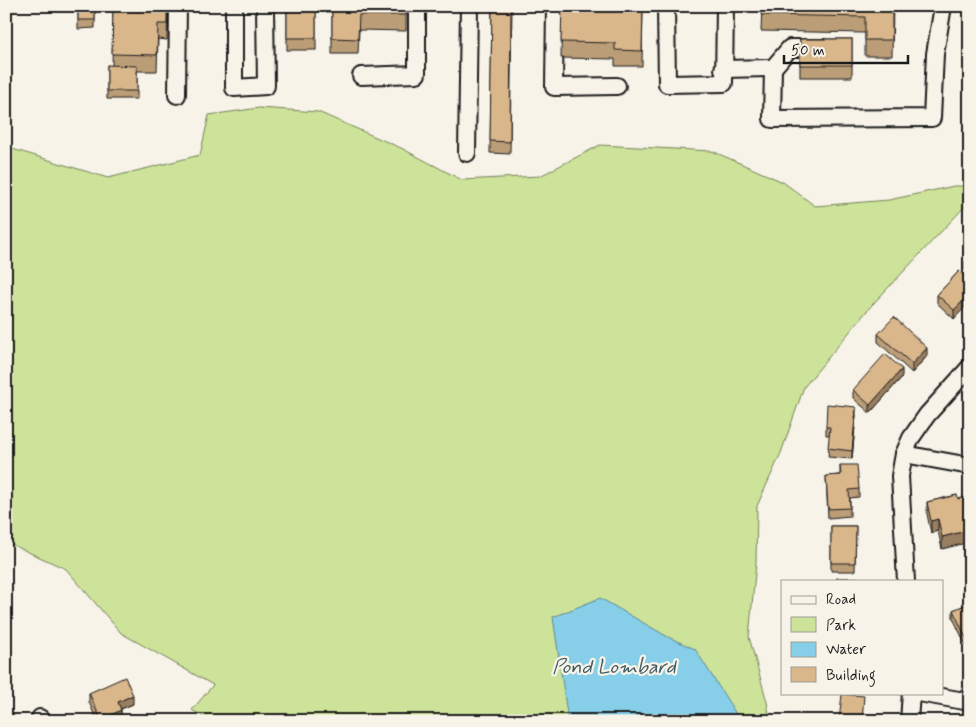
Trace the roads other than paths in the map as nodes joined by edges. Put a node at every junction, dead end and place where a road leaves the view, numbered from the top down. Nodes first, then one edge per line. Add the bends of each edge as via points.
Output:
1 (178, 6) edge
2 (234, 6) edge
3 (266, 6) edge
4 (416, 6) edge
5 (469, 6) edge
6 (555, 6) edge
7 (666, 6) edge
8 (725, 6) edge
9 (943, 6) edge
10 (831, 48) edge
11 (772, 68) junction
12 (723, 69) junction
13 (360, 76) dead end
14 (617, 86) dead end
15 (177, 95) dead end
16 (467, 153) dead end
17 (970, 367) edge
18 (904, 454) junction
19 (970, 466) edge
20 (906, 580) edge
21 (912, 694) edge
22 (925, 694) edge
23 (970, 702) edge
24 (908, 721) edge

1 - 15 street
2 - 3 street via 234,88 266,86
4 - 13 street via 417,74
5 - 16 street
6 - 14 street via 554,87
7 - 12 street via 667,84 724,83
8 - 12 street
9 - 11 street via 935,54 932,118 772,119
10 - 11 street via 790,48
11 - 12 street
17 - 18 street via 927,415
18 - 19 street
18 - 20 street via 900,476
21 - 24 street
22 - 23 street

